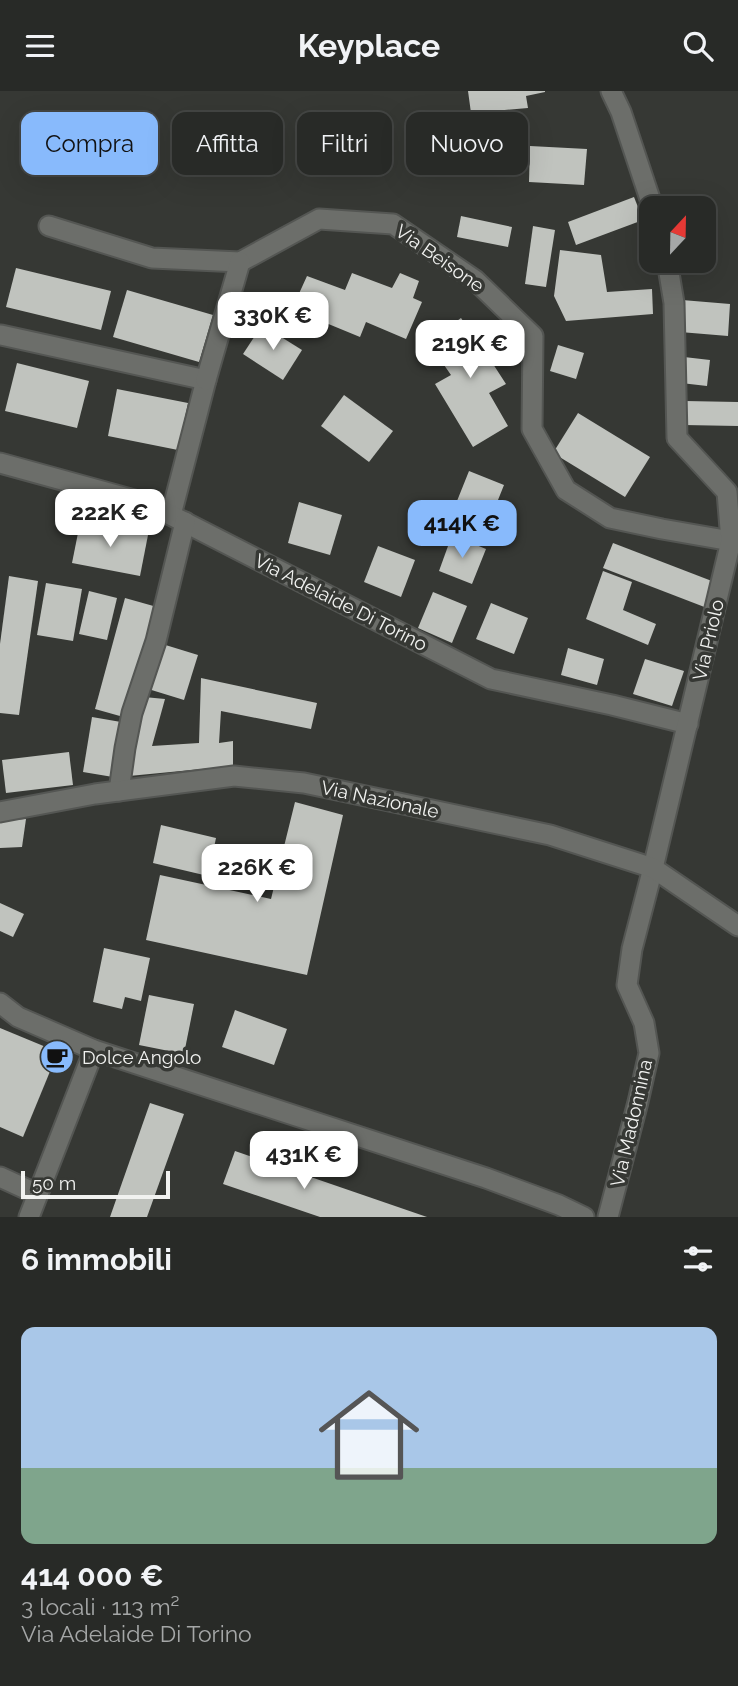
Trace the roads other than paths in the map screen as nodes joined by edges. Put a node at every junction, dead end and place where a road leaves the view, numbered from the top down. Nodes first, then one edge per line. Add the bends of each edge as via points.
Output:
1 (611, 91) edge
2 (649, 196) edge
3 (49, 226) dead end
4 (240, 263) junction
5 (669, 273) edge
6 (1, 335) edge
7 (205, 380) junction
8 (0, 463) edge
9 (178, 518) junction
10 (735, 538) edge
11 (688, 724) junction
12 (119, 791) junction
13 (0, 812) edge
14 (653, 868) junction
15 (738, 926) edge
16 (0, 1003) edge
17 (94, 1050) junction
18 (0, 1177) edge
19 (37, 1194) junction
20 (29, 1217) edge
21 (584, 1217) edge
22 (608, 1217) edge

1 - 2 street
3 - 4 street via 152,258
4 - 7 street
4 - 10 street, Via Beisone via 318,219 393,224 475,280 533,336 532,429 566,490 610,518
5 - 10 street, Via Priolo via 674,303 677,438 727,492
6 - 7 street
7 - 9 street
8 - 9 street, Via Adelaide Di Torino via 149,504
9 - 11 street, Via Adelaide Di Torino via 491,679
9 - 12 street via 156,641 132,713
10 - 11 street, Via Priolo
11 - 14 street, Via Priolo
12 - 13 street, Via Nazionale
12 - 14 street, Via Nazionale via 234,776 304,783 550,835
14 - 15 street, Via Nazionale
14 - 22 street, Via Madonnina via 627,985 644,1023 649,1053
16 - 17 street via 18,1017
17 - 19 street
17 - 21 street via 486,1178
18 - 19 street
19 - 20 street

